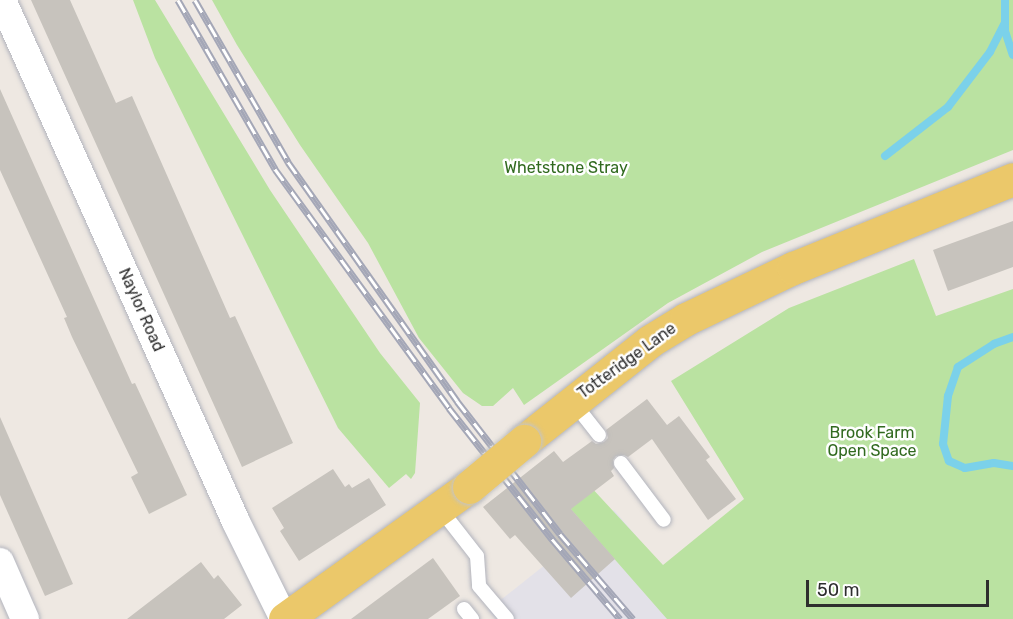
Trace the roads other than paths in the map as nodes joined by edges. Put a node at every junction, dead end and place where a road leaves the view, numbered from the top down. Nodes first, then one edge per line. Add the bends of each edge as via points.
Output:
1 (2, 0) edge
2 (1007, 181) edge
3 (573, 402) junction
4 (599, 435) dead end
5 (621, 463) dead end
6 (441, 510) junction
7 (664, 519) dead end
8 (0, 562) edge
9 (25, 619) edge
10 (285, 619) edge
11 (507, 619) edge

1 - 10 street, Naylor Road via 236,522
2 - 3 main road, Totteridge Lane via 793,268 686,319
3 - 4 lane
3 - 6 main road, Totteridge Lane, bridge
5 - 7 lane
6 - 10 main road, Totteridge Lane
6 - 11 lane via 477,556 479,586
8 - 9 street

